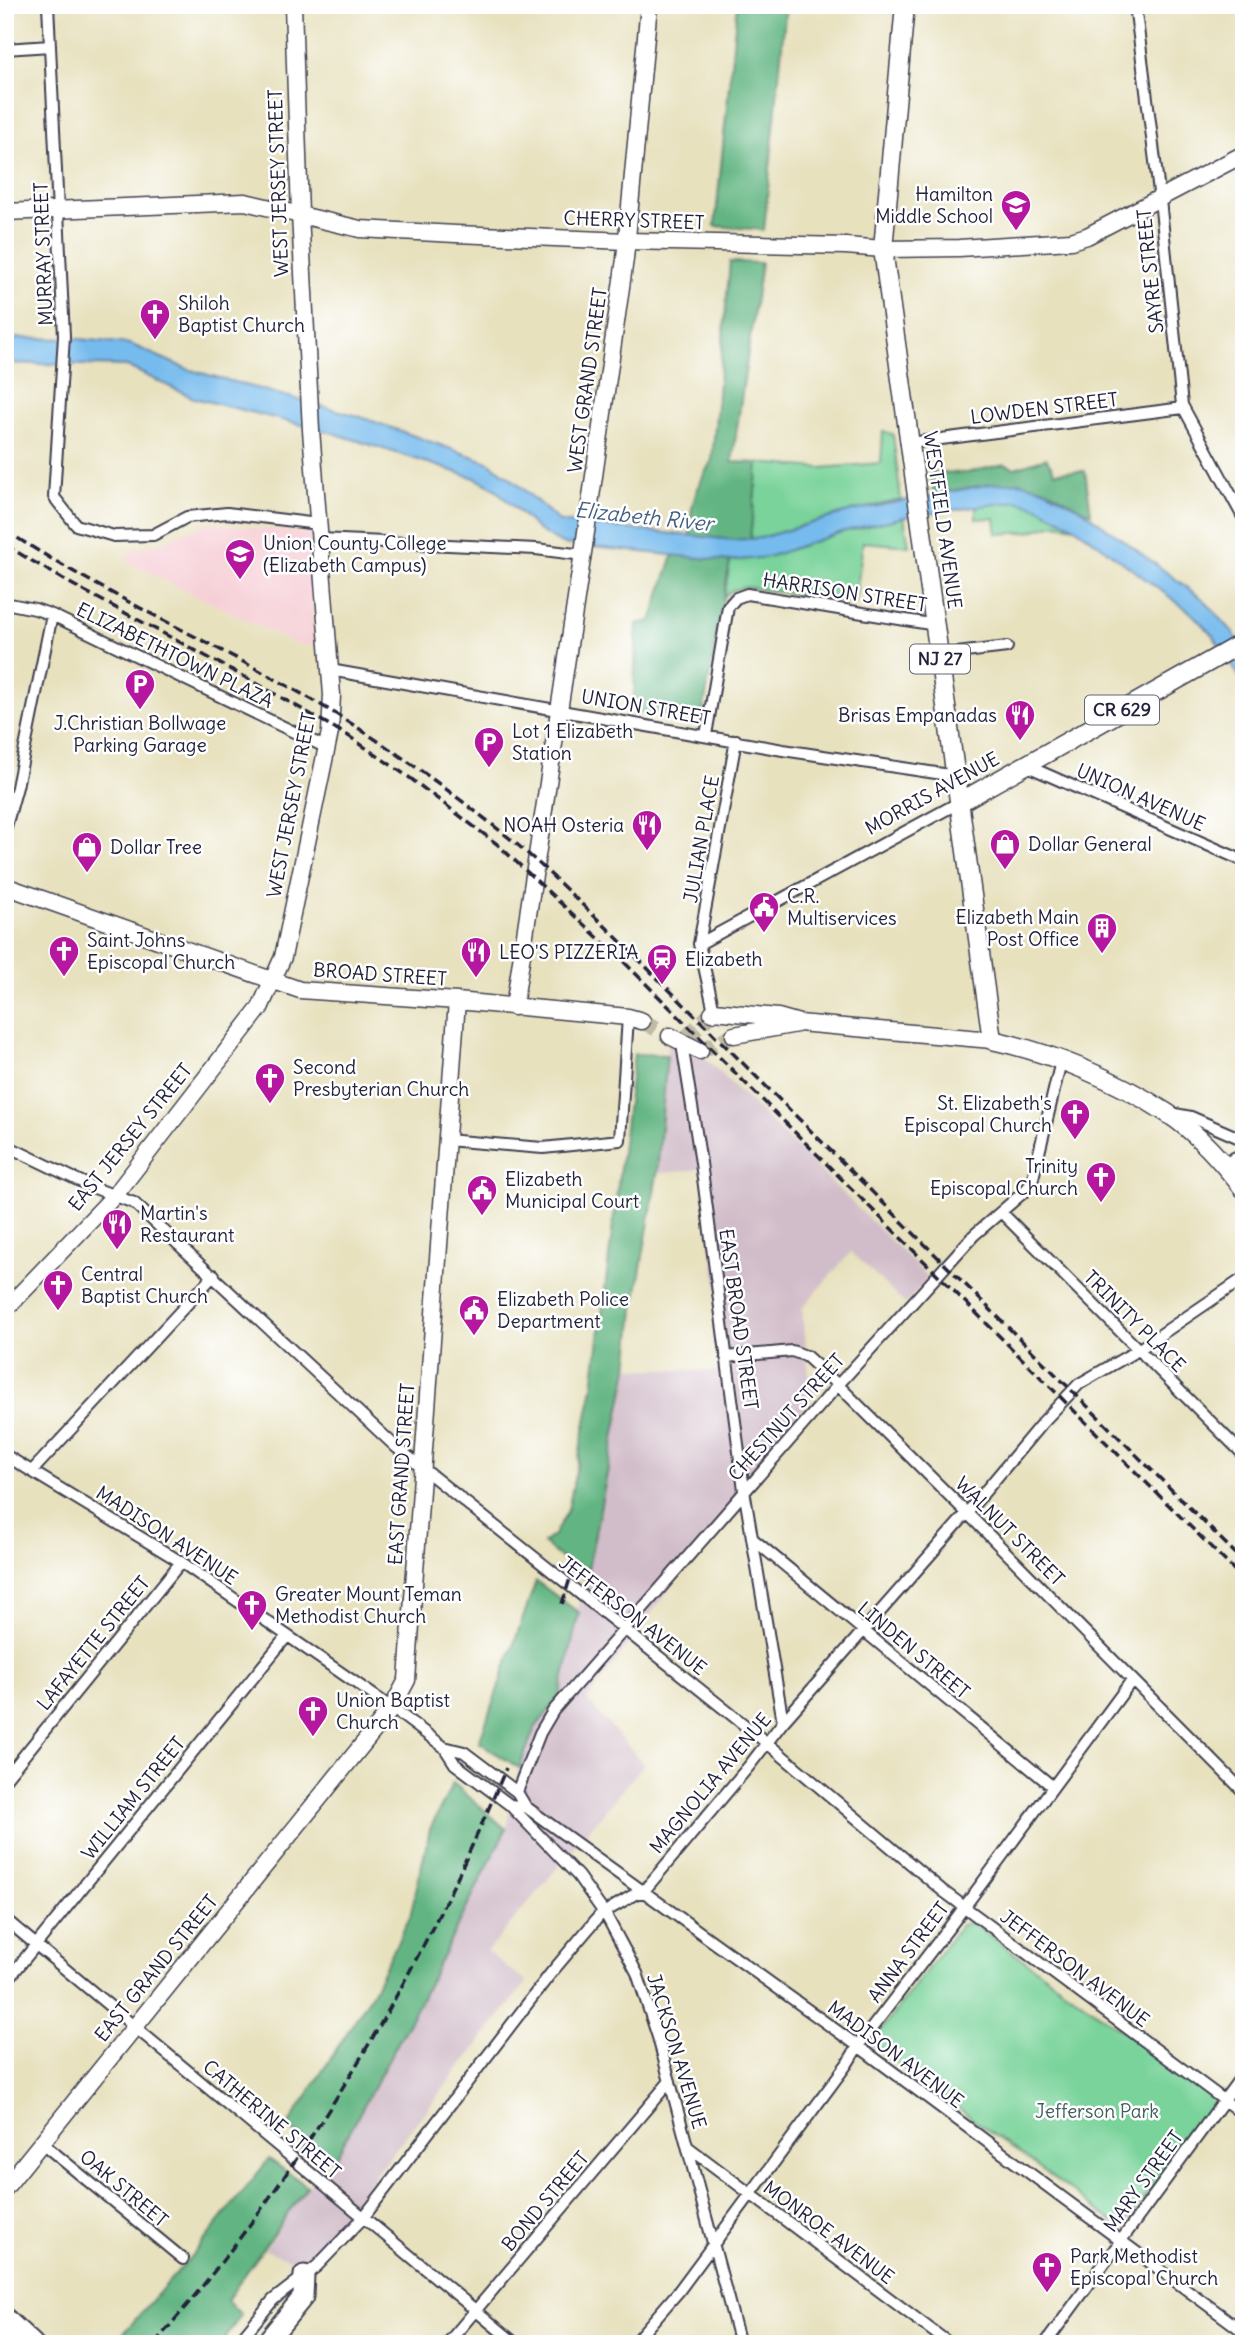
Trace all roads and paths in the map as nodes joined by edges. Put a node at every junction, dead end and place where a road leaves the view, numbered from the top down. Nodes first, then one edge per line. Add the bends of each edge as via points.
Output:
1 (48, 5) edge
2 (293, 5) edge
3 (649, 5) edge
4 (905, 5) edge
5 (1135, 5) edge
6 (50, 46) junction
7 (5, 48) edge
8 (1244, 154) edge
9 (1160, 200) junction
10 (60, 210) junction
11 (5, 212) edge
12 (300, 214) junction
13 (627, 241) junction
14 (883, 249) junction
15 (1183, 408) junction
16 (910, 443) junction
17 (1244, 519) edge
18 (319, 532) junction
19 (583, 550) junction
20 (5, 603) edge
21 (52, 615) junction
22 (936, 625) junction
23 (1244, 642) edge
24 (1007, 647) dead end
25 (940, 655) junction
26 (330, 670) junction
27 (560, 711) junction
28 (706, 735) junction
29 (736, 740) junction
30 (327, 748) junction
31 (1025, 765) junction
32 (956, 776) junction
33 (960, 802) junction
34 (5, 830) edge
35 (1244, 861) edge
36 (5, 886) edge
37 (699, 944) junction
38 (273, 981) junction
39 (457, 1001) junction
40 (514, 1007) junction
41 (713, 1012) joint
42 (635, 1019) joint
43 (799, 1023) junction
44 (734, 1035) tunnel mouth
45 (679, 1039) joint
46 (992, 1040) junction
47 (700, 1051) dead end
48 (1061, 1061) junction
49 (1168, 1114) junction
50 (446, 1140) junction
51 (1244, 1140) edge
52 (5, 1145) edge
53 (1244, 1154) edge
54 (1225, 1167) junction
55 (1244, 1189) edge
56 (116, 1194) junction
57 (1001, 1212) junction
58 (214, 1275) junction
59 (1244, 1278) edge
60 (5, 1310) edge
61 (1138, 1350) junction
62 (726, 1357) junction
63 (838, 1385) junction
64 (5, 1455) edge
65 (1244, 1455) edge
66 (422, 1468) junction
67 (32, 1471) junction
68 (744, 1490) junction
69 (967, 1513) junction
70 (754, 1540) junction
71 (181, 1562) junction
72 (623, 1630) junction
73 (865, 1631) junction
74 (287, 1636) junction
75 (1132, 1680) junction
76 (392, 1708) junction
77 (783, 1722) junction
78 (767, 1743) junction
79 (444, 1747) junction
80 (5, 1779) edge
81 (1053, 1787) junction
82 (517, 1792) junction
83 (1244, 1792) edge
84 (510, 1805) junction
85 (526, 1807) junction
86 (643, 1892) junction
87 (964, 1907) junction
88 (604, 1913) junction
89 (5, 1919) edge
90 (36, 1945) junction
91 (5, 1983) edge
92 (135, 2026) junction
93 (858, 2046) junction
94 (1244, 2073) edge
95 (670, 2081) junction
96 (1223, 2100) junction
97 (1244, 2115) edge
98 (42, 2143) junction
99 (688, 2147) junction
100 (5, 2188) edge
101 (750, 2194) junction
102 (363, 2218) junction
103 (1121, 2241) junction
104 (713, 2244) junction
105 (183, 2259) dead end
106 (304, 2274) junction
107 (476, 2309) junction
108 (5, 2318) edge
109 (1244, 2332) edge
110 (33, 2344) edge
111 (237, 2344) edge
112 (265, 2344) edge
113 (447, 2344) edge
114 (516, 2344) edge
115 (633, 2344) edge
116 (740, 2344) edge
117 (950, 2344) edge
118 (1045, 2344) edge

1 - 6 street, MURRAY STREET
2 - 12 street, WEST JERSEY STREET
3 - 13 street, WEST GRAND STREET
4 - 14 main road, WESTFIELD AVENUE / NJ 27
5 - 9 street, SAYRE STREET
6 - 7 street
6 - 10 street, MURRAY STREET
8 - 9 street, CHERRY STREET
9 - 14 street, CHERRY STREET via 1070,241
9 - 15 street, SAYRE STREET
10 - 11 street, CHERRY STREET
10 - 12 street, CHERRY STREET via 245,202
10 - 18 street, MURRAY STREET via 64,336 56,500 76,524 114,536 153,535 187,517 227,513
12 - 13 street, CHERRY STREET via 360,229
12 - 18 street, WEST JERSEY STREET
13 - 14 street, CHERRY STREET
13 - 19 street, WEST GRAND STREET
14 - 16 main road, WESTFIELD AVENUE / NJ 27
15 - 16 street, LOWDEN STREET
15 - 17 street, SAYRE STREET
16 - 22 main road, WESTFIELD AVENUE / NJ 27
18 - 19 street
18 - 26 street, WEST JERSEY STREET
19 - 27 street, WEST GRAND STREET
20 - 21 street, ELIZABETHTOWN PLAZA
21 - 30 street, ELIZABETHTOWN PLAZA
21 - 34 street
22 - 25 main road, WESTFIELD AVENUE / NJ 27
22 - 28 street, HARRISON STREET via 747,594 736,598 728,607
23 - 31 main road, MORRIS AVENUE / CR 629
24 - 25 street
25 - 32 main road, WESTFIELD AVENUE / NJ 27
26 - 27 street, UNION STREET
26 - 30 street, WEST JERSEY STREET
27 - 28 street, UNION STREET
27 - 40 street, WEST GRAND STREET
28 - 29 street, UNION STREET
29 - 32 street, UNION STREET
29 - 37 street, JULIAN PLACE
30 - 38 street, WEST JERSEY STREET via 283,957
31 - 33 main road, MORRIS AVENUE / CR 629
31 - 35 street, UNION AVENUE
32 - 33 main road, WESTFIELD AVENUE / NJ 27
33 - 37 street, MORRIS AVENUE
33 - 46 main road, WESTFIELD AVENUE / NJ 27
36 - 38 street, BROAD STREET
37 - 41 street
38 - 39 street, BROAD STREET via 300,990
38 - 56 street, EAST JERSEY STREET via 260,1008
39 - 40 street, BROAD STREET
39 - 50 street, EAST GRAND STREET
40 - 42 street, BROAD STREET
41 - 43 street
42 - 50 street via 620,1140 543,1148
43 - 44 street
43 - 46 street
45 - 47 street
45 - 62 street, EAST BROAD STREET via 701,1163
46 - 48 main road
48 - 49 main road
48 - 57 street, CHESTNUT STREET via 1032,1182
49 - 51 street via 1191,1117
49 - 54 main road
50 - 66 street, EAST GRAND STREET
52 - 56 street, JEFFERSON AVENUE
53 - 54 street
54 - 55 main road
56 - 58 street, JEFFERSON AVENUE via 144,1210
56 - 60 street, EAST JERSEY STREET
57 - 61 street, TRINITY PLACE
57 - 63 street, CHESTNUT STREET via 974,1235
58 - 66 street, JEFFERSON AVENUE via 368,1423
58 - 67 street
59 - 61 street, MAGNOLIA AVENUE
61 - 65 street, TRINITY PLACE
61 - 69 street, MAGNOLIA AVENUE via 1079,1384
62 - 63 street, WALNUT STREET via 799,1352
62 - 68 street, EAST BROAD STREET
63 - 68 street, CHESTNUT STREET
63 - 69 street, WALNUT STREET
64 - 67 street, MADISON AVENUE
66 - 72 street, JEFFERSON AVENUE
66 - 76 street, EAST GRAND STREET via 409,1667
67 - 71 street, MADISON AVENUE
68 - 70 street, EAST BROAD STREET
68 - 72 street, CHESTNUT STREET
69 - 73 street, MAGNOLIA AVENUE
69 - 75 street, WALNUT STREET
70 - 73 street, LINDEN STREET
70 - 77 street, EAST BROAD STREET
71 - 74 street, MADISON AVENUE
71 - 80 street, LAFAYETTE STREET
72 - 78 street, JEFFERSON AVENUE
72 - 82 street, CHESTNUT STREET via 553,1711
73 - 77 street, MAGNOLIA AVENUE
73 - 81 street, LINDEN STREET
74 - 76 street, MADISON AVENUE
74 - 90 street, WILLIAM STREET
75 - 81 street, ANNA STREET
75 - 83 street, WALNUT STREET
76 - 79 street, MADISON AVENUE
76 - 92 street, EAST GRAND STREET
77 - 78 street, MAGNOLIA AVENUE
78 - 86 street, MAGNOLIA AVENUE
78 - 87 street, JEFFERSON AVENUE
79 - 82 street, MADISON AVENUE via 464,1752
79 - 84 street, MADISON AVENUE via 455,1764
81 - 87 street, ANNA STREET
82 - 85 street, MADISON AVENUE
84 - 85 street, MADISON AVENUE
84 - 88 street, JACKSON AVENUE via 578,1876
85 - 86 street, MADISON AVENUE
86 - 88 street, MAGNOLIA AVENUE
86 - 93 street, MADISON AVENUE
87 - 93 street, ANNA STREET
87 - 96 street, JEFFERSON AVENUE
88 - 95 street, JACKSON AVENUE via 637,1973
88 - 102 street, MAGNOLIA AVENUE via 551,1973
89 - 90 street, CATHERINE STREET
90 - 91 street, WILLIAM STREET
90 - 92 street, CATHERINE STREET
92 - 98 street, EAST GRAND STREET
92 - 102 street, CATHERINE STREET
93 - 101 street, ANNA STREET
93 - 103 street, MADISON AVENUE
94 - 96 street, MARY STREET
95 - 99 street, JACKSON AVENUE
95 - 107 street, BOND STREET
96 - 97 street, JEFFERSON AVENUE
96 - 103 street, MARY STREET
98 - 100 street, EAST GRAND STREET
98 - 105 street, OAK STREET
99 - 101 street, MONROE AVENUE
99 - 104 street, JACKSON AVENUE
101 - 104 street, ANNA STREET
101 - 117 street, MONROE AVENUE
102 - 106 street, MAGNOLIA AVENUE
102 - 107 street, CATHERINE STREET
103 - 109 street, MADISON AVENUE
103 - 118 street, MARY STREET
104 - 115 street, ANNA STREET
104 - 116 street, JACKSON AVENUE
106 - 111 street, MAGNOLIA AVENUE via 273,2300
106 - 112 highway via 303,2297
107 - 113 street, BOND STREET
107 - 114 street, CATHERINE STREET
108 - 110 highway

